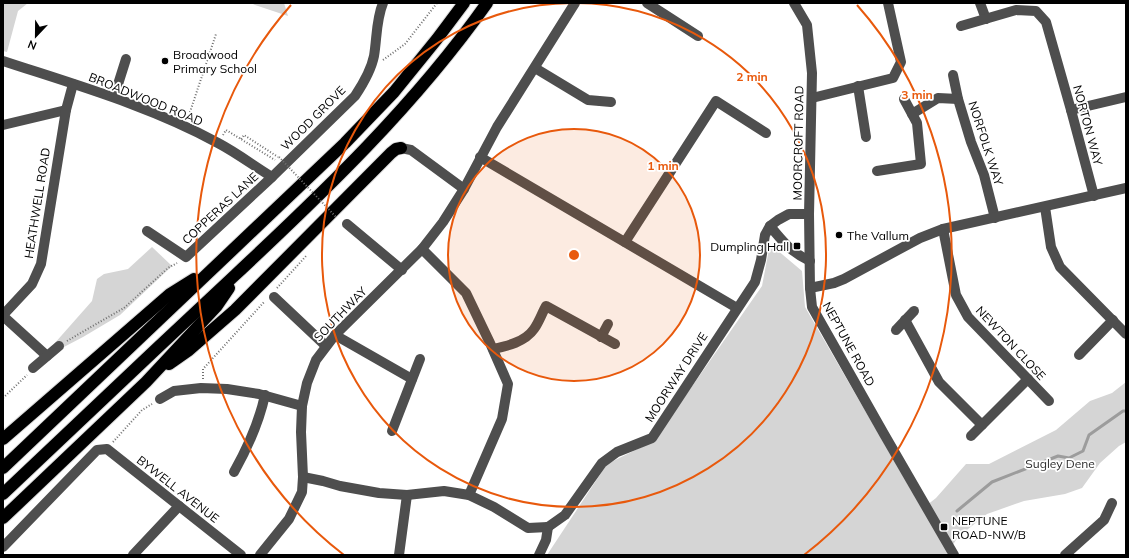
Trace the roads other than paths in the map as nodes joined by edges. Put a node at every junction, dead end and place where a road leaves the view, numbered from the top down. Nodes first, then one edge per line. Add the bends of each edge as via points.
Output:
1 (383, 3) edge
2 (464, 3) edge
3 (488, 3) edge
4 (575, 3) edge
5 (647, 3) edge
6 (794, 3) edge
7 (888, 3) edge
8 (980, 3) edge
9 (986, 19) junction
10 (961, 26) dead end
11 (698, 36) dead end
12 (126, 59) dead end
13 (3, 61) edge
14 (534, 68) junction
15 (952, 75) dead end
16 (73, 84) junction
17 (858, 86) junction
18 (114, 97) junction
19 (1126, 97) edge
20 (812, 98) junction
21 (904, 99) dead end
22 (958, 99) junction
23 (611, 102) dead end
24 (66, 110) junction
25 (1071, 110) junction
26 (912, 114) junction
27 (3, 126) edge
28 (766, 133) dead end
29 (866, 137) dead end
30 (401, 148) joint
31 (480, 157) junction
32 (877, 171) dead end
33 (272, 178) junction
34 (1126, 188) edge
35 (464, 189) junction
36 (1094, 196) junction
37 (1045, 207) junction
38 (809, 214) junction
39 (995, 218) junction
40 (347, 224) dead end
41 (770, 226) junction
42 (943, 229) junction
43 (147, 232) dead end
44 (625, 242) junction
45 (422, 249) junction
46 (810, 261) junction
47 (245, 266) junction
48 (213, 268) junction
49 (402, 270) junction
50 (810, 288) junction
51 (272, 295) road end
52 (737, 308) junction
53 (914, 311) dead end
54 (3, 316) edge
55 (905, 320) junction
56 (1113, 320) junction
57 (608, 324) dead end
58 (896, 330) dead end
59 (1126, 334) edge
60 (335, 335) junction
61 (601, 337) junction
62 (615, 344) dead end
63 (59, 346) road end
64 (326, 346) junction
65 (493, 349) junction
66 (1079, 355) dead end
67 (47, 356) junction
68 (420, 358) dead end
69 (33, 368) road end
70 (412, 379) junction
71 (1028, 379) junction
72 (146, 382) junction
73 (265, 396) junction
74 (160, 399) road end
75 (1049, 401) dead end
76 (302, 406) junction
77 (982, 425) junction
78 (392, 431) dead end
79 (971, 436) dead end
80 (3, 439) edge
81 (3, 468) edge
82 (234, 472) dead end
83 (303, 477) junction
84 (3, 494) edge
85 (406, 495) junction
86 (469, 495) junction
87 (1112, 503) dead end
88 (179, 506) junction
89 (3, 518) edge
90 (548, 527) junction
91 (3, 547) edge
92 (133, 555) edge
93 (241, 555) edge
94 (260, 555) edge
95 (399, 555) edge
96 (539, 555) edge
97 (954, 555) edge
98 (1065, 555) edge

1 - 33 street, WOOD GROVE via 378,14 374,56 364,84 355,96 281,162
2 - 48 highway via 383,103 307,180
3 - 47 highway via 408,104
4 - 14 street, SOUTHWAY
5 - 11 street
6 - 20 street, MOORCROFT ROAD via 807,25
7 - 17 street via 901,62 893,78
8 - 9 street
9 - 10 street, NORTON WAY
9 - 25 street, NORTON WAY via 1016,10 1036,11 1046,22
12 - 18 street
13 - 16 street, BROADWOOD ROAD
14 - 23 street via 588,100
14 - 31 street, SOUTHWAY
15 - 22 street, NORFOLK WAY
16 - 18 street, BROADWOOD ROAD
16 - 24 street, HEATHWELL ROAD
17 - 20 street
17 - 29 street
18 - 33 street, BROADWOOD ROAD via 184,126 225,147
19 - 25 street
20 - 38 street, MOORCROFT ROAD
21 - 26 street
22 - 26 street via 938,98
22 - 39 street, NORFOLK WAY via 984,175
24 - 27 street
24 - 54 street, HEATHWELL ROAD via 41,264 32,284
25 - 36 street, NORTON WAY
26 - 32 street via 917,123 921,164
28 - 44 street via 716,101
30 - 35 street via 411,150
30 - 72 highway via 390,153 235,310 189,350
31 - 35 street, SOUTHWAY
31 - 44 street
33 - 43 street, COPPERAS LANE via 186,257
34 - 36 street, NEPTUNE ROAD
35 - 45 street, SOUTHWAY
36 - 37 street, NEPTUNE ROAD
37 - 39 street, NEPTUNE ROAD
37 - 56 street via 1051,247 1060,266
38 - 41 street via 789,214
38 - 46 street, MOORCROFT ROAD
39 - 42 street, NEPTUNE ROAD
40 - 49 street
41 - 46 street via 797,255
41 - 52 street, MOORWAY DRIVE via 765,235 755,282
42 - 50 street, NEPTUNE ROAD via 914,241 844,280
42 - 71 street, NEWTON CLOSE via 956,295 968,317
44 - 52 street
45 - 49 street, SOUTHWAY
45 - 65 street via 466,294
46 - 50 street, MOORCROFT ROAD
47 - 72 highway via 216,307
47 - 84 highway
48 - 80 highway via 170,294
48 - 81 highway
49 - 60 street, SOUTHWAY
50 - 97 street, NEPTUNE ROAD via 815,314
51 - 64 street
52 - 90 street, MOORWAY DRIVE via 652,438 617,452 602,463 565,515
53 - 55 street
54 - 67 street
55 - 58 street
55 - 77 street via 938,382
56 - 59 street
56 - 66 street
57 - 61 street
60 - 64 street, SOUTHWAY
60 - 70 street
61 - 62 street
61 - 65 street via 546,306 534,329 526,336 509,346
63 - 67 street
64 - 76 street, SOUTHWAY via 316,360 306,383
65 - 86 street via 508,384 502,419
67 - 69 street
68 - 70 street
70 - 78 street
71 - 75 street, NEWTON CLOSE
71 - 77 street
72 - 89 highway
73 - 74 street via 227,389 203,388 174,391
73 - 76 street
73 - 82 street via 257,427
76 - 83 street, SOUTHWAY
77 - 79 street
83 - 85 street via 379,493
83 - 94 street, SOUTHWAY via 302,492 289,519
85 - 86 street via 444,491
85 - 95 street
86 - 90 street via 528,528
87 - 98 street via 1104,520
88 - 91 street, BYWELL AVENUE via 102,450
88 - 92 street
88 - 93 street, BYWELL AVENUE
90 - 96 street via 546,540

